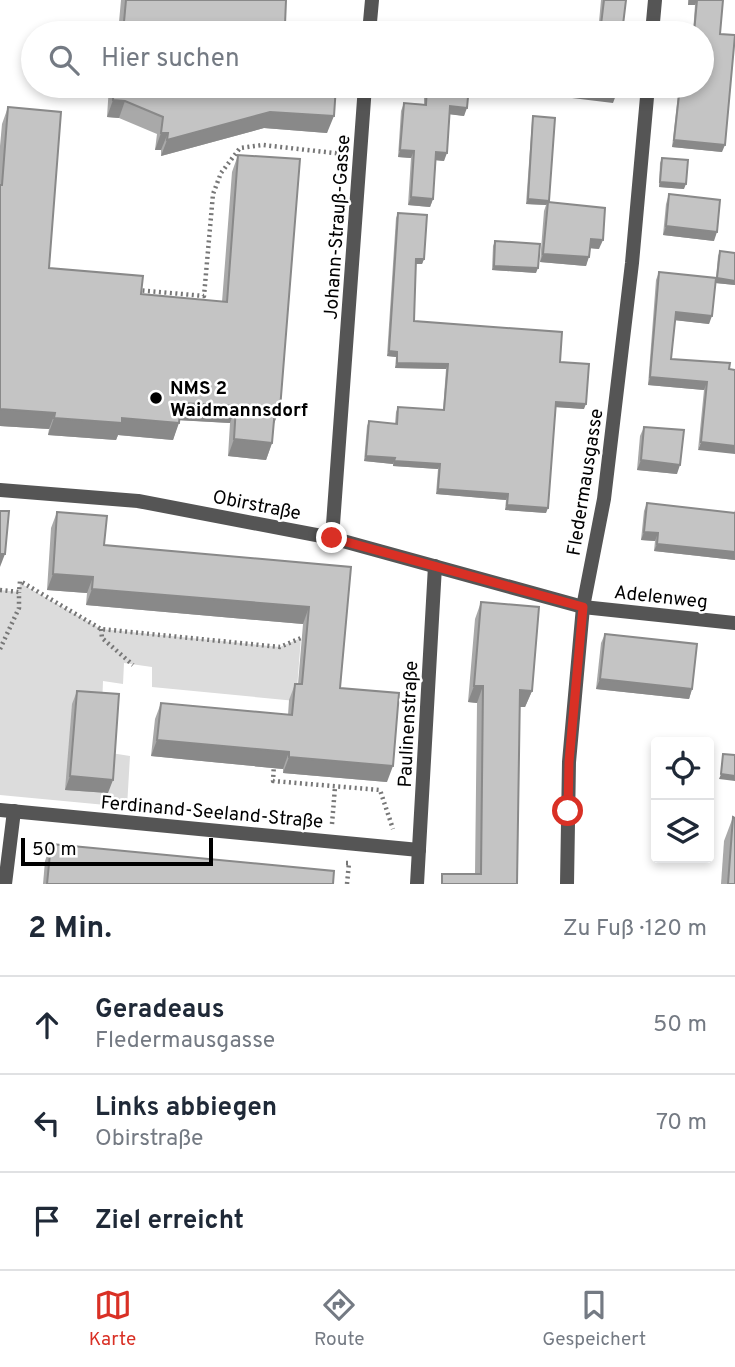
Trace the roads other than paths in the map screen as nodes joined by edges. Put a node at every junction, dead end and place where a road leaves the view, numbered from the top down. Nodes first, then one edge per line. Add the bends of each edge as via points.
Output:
1 (372, 0) edge
2 (655, 0) edge
3 (370, 21) edge
4 (653, 21) edge
5 (364, 98) edge
6 (647, 98) edge
7 (0, 489) edge
8 (332, 538) junction
9 (435, 566) junction
10 (583, 607) junction
11 (735, 623) edge
12 (7, 811) edge
13 (419, 850) junction
14 (5, 884) edge
15 (417, 884) edge
16 (568, 884) edge

1 - 3 street
2 - 4 street
5 - 8 street, Johann-Strauß-Gasse
6 - 10 street, Fledermausgasse via 606,486
7 - 8 street, Obirstraße via 138,501
8 - 9 street, Obirstraße
9 - 10 street, Obirstraße
9 - 13 street, Paulinenstraße
10 - 11 street, Adelenweg
10 - 16 street, Fledermausgasse via 569,762
12 - 13 street, Ferdinand-Seeland-Straße
12 - 14 street
13 - 15 street, Paulinenstraße

